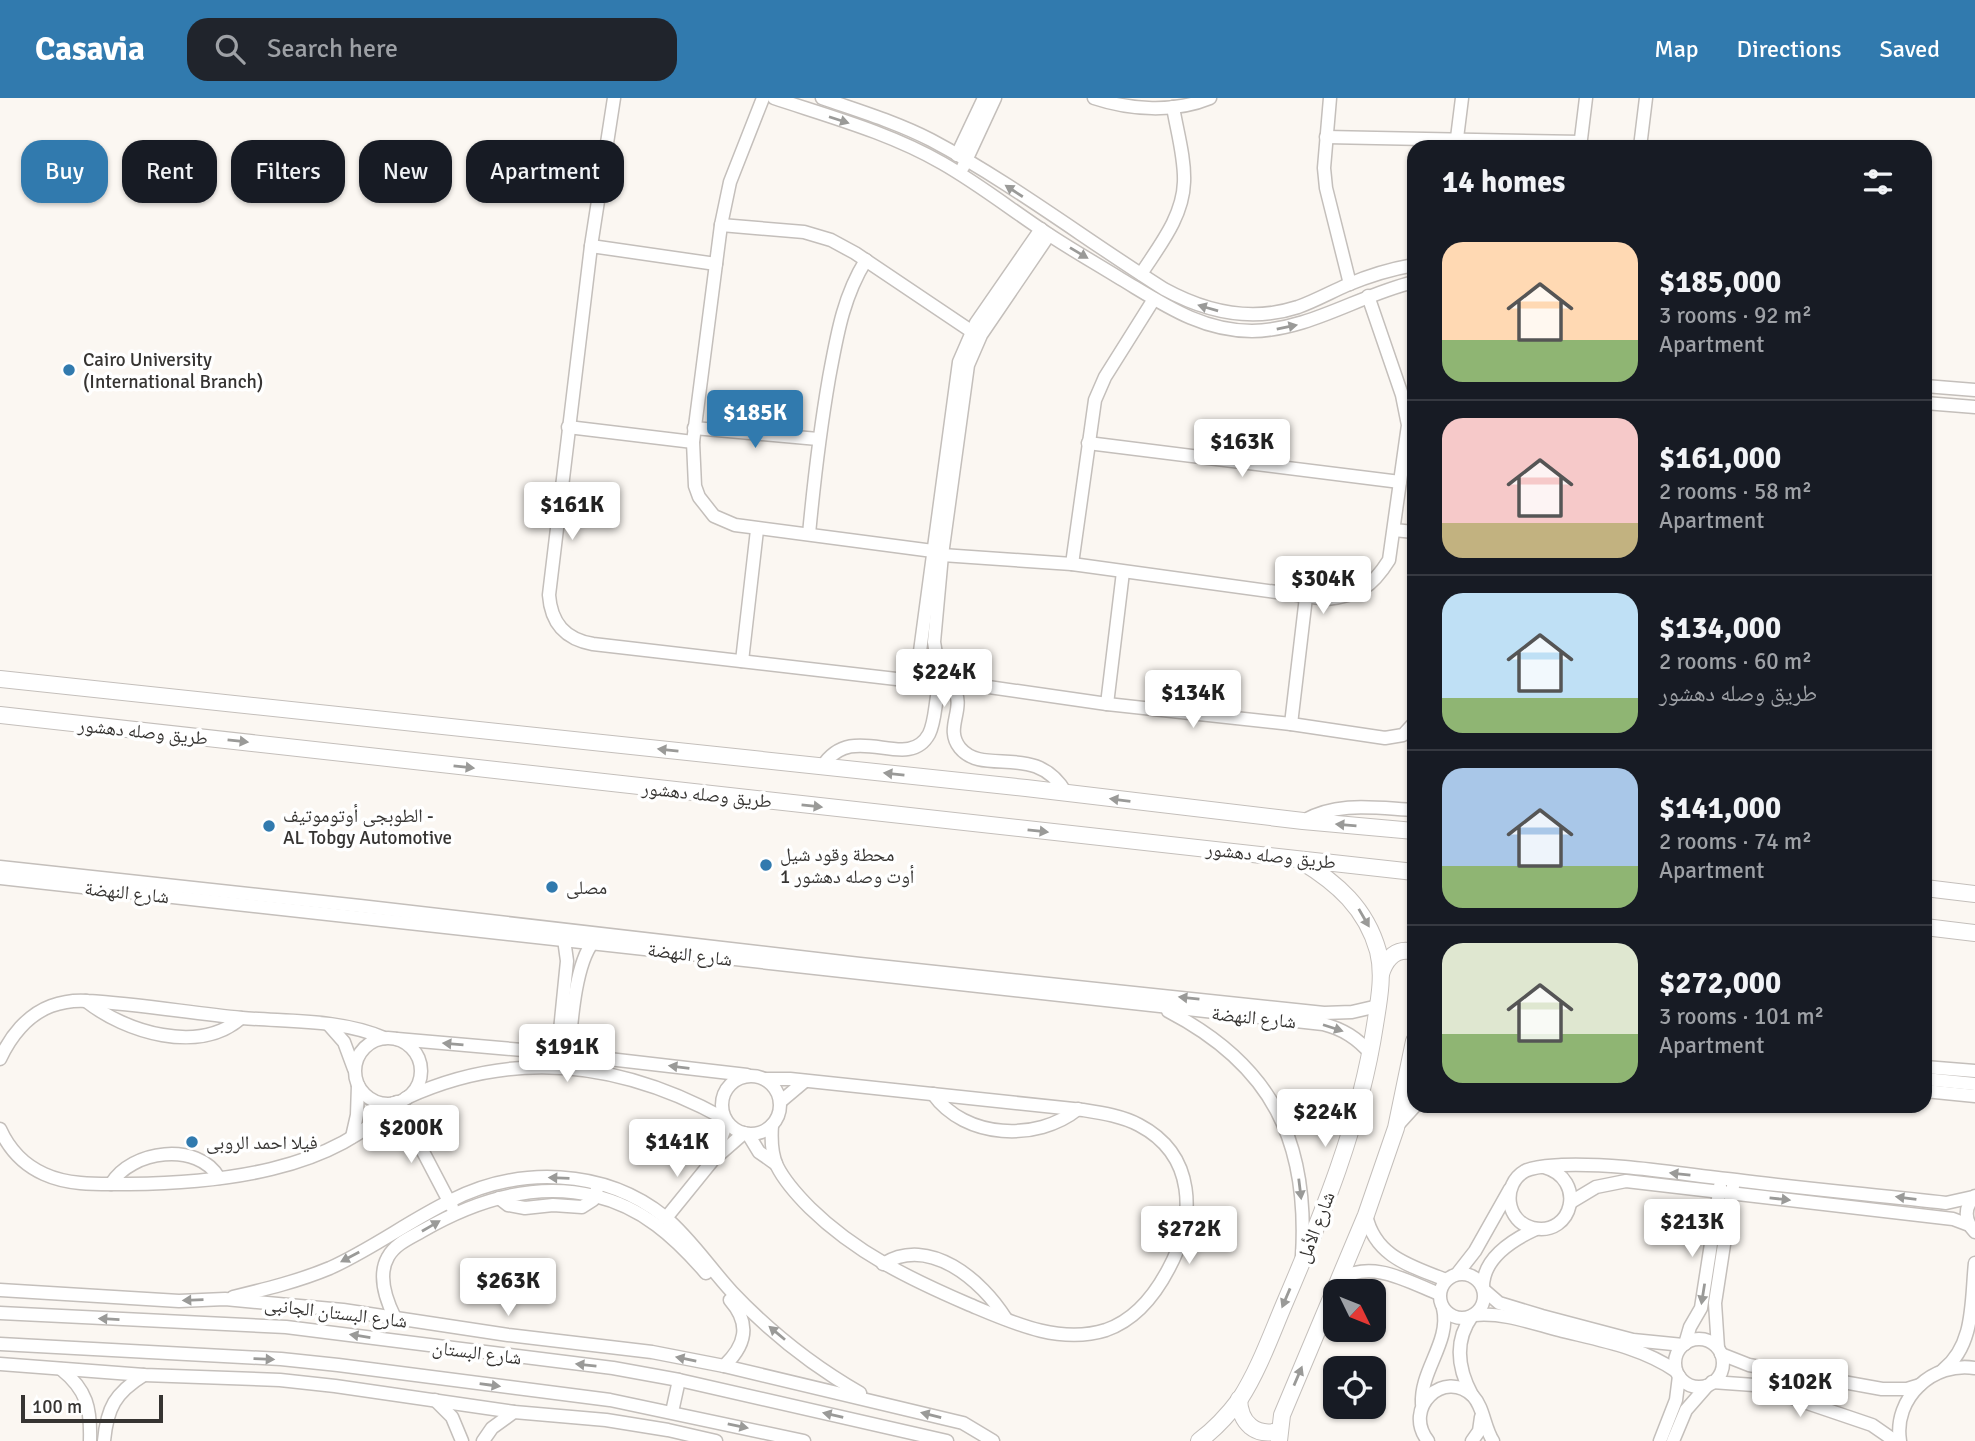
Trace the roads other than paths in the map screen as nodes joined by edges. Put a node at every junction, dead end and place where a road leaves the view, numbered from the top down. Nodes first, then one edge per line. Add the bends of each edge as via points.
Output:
1 (614, 98) edge
2 (762, 98) edge
3 (774, 98) edge
4 (822, 98) edge
5 (984, 98) edge
6 (995, 98) edge
7 (1094, 98) edge
8 (1210, 98) edge
9 (1330, 98) edge
10 (1462, 98) edge
11 (1586, 98) edge
12 (1646, 98) edge
13 (1173, 107) junction
14 (1326, 137) junction
15 (1457, 138) junction
16 (1498, 140) edge
17 (1581, 140) edge
18 (1641, 140) edge
19 (962, 158) junction
20 (960, 174) junction
21 (720, 225) junction
22 (1045, 232) junction
23 (591, 246) junction
24 (866, 260) junction
25 (716, 264) junction
26 (1407, 267) edge
27 (1141, 274) junction
28 (1350, 284) junction
29 (1407, 284) edge
30 (1368, 296) junction
31 (1154, 299) junction
32 (971, 331) junction
33 (1932, 387) edge
34 (1975, 390) edge
35 (1932, 404) edge
36 (1975, 407) edge
37 (1407, 425) edge
38 (568, 427) junction
39 (694, 428) junction
40 (818, 439) junction
41 (692, 442) junction
42 (1088, 443) junction
43 (1407, 445) edge
44 (1400, 482) junction
45 (757, 530) junction
46 (1394, 530) junction
47 (1407, 531) edge
48 (809, 534) junction
49 (938, 553) junction
50 (1072, 564) junction
51 (1123, 572) junction
52 (1306, 597) junction
53 (742, 661) junction
54 (946, 670) junction
55 (0, 679) edge
56 (916, 681) junction
57 (953, 684) junction
58 (934, 687) junction
59 (1107, 704) junction
60 (0, 715) edge
61 (932, 724) junction
62 (1291, 724) junction
63 (954, 727) junction
64 (1407, 731) edge
65 (822, 767) junction
66 (1066, 793) junction
67 (1407, 810) edge
68 (1303, 821) junction
69 (1407, 830) edge
70 (1296, 858) junction
71 (0, 867) edge
72 (1407, 871) edge
73 (21, 875) junction
74 (0, 878) edge
75 (0, 887) edge
76 (1932, 889) edge
77 (1975, 894) edge
78 (1932, 929) edge
79 (1975, 933) edge
80 (563, 934) junction
81 (593, 942) junction
82 (1407, 950) edge
83 (1381, 974) junction
84 (1094, 993) junction
85 (85, 1000) junction
86 (1378, 1006) junction
87 (1161, 1007) junction
88 (241, 1018) junction
89 (329, 1024) junction
90 (390, 1038) junction
91 (1371, 1054) junction
92 (0, 1059) edge
93 (562, 1061) junction
94 (1932, 1068) edge
95 (355, 1071) junction
96 (1975, 1071) edge
97 (747, 1075) junction
98 (1407, 1075) edge
99 (766, 1079) junction
100 (805, 1081) junction
101 (1932, 1081) edge
102 (358, 1085) junction
103 (1932, 1091) edge
104 (933, 1094) junction
105 (1974, 1094) edge
106 (399, 1101) junction
107 (780, 1102) junction
108 (1078, 1110) junction
109 (1409, 1113) edge
110 (726, 1120) junction
111 (772, 1125) junction
112 (1396, 1128) junction
113 (0, 1129) edge
114 (746, 1134) junction
115 (352, 1137) junction
116 (713, 1160) junction
117 (776, 1164) junction
118 (1544, 1167) junction
119 (219, 1178) junction
120 (1728, 1179) junction
121 (111, 1184) junction
122 (1512, 1186) junction
123 (597, 1189) junction
124 (1725, 1193) junction
125 (1974, 1196) edge
126 (1571, 1202) junction
127 (452, 1207) junction
128 (1366, 1214) junction
129 (666, 1219) junction
130 (1536, 1229) junction
131 (1973, 1231) edge
132 (1975, 1263) edge
133 (883, 1264) junction
134 (1301, 1264) junction
135 (1452, 1277) junction
136 (1338, 1279) edge
137 (1340, 1279) edge
138 (3, 1288) edge
139 (1483, 1289) junction
140 (1439, 1294) junction
141 (225, 1299) junction
142 (1442, 1308) junction
143 (0, 1312) edge
144 (1473, 1315) junction
145 (1323, 1316) edge
146 (395, 1318) junction
147 (1006, 1319) junction
148 (508, 1335) junction
149 (6, 1344) edge
150 (1684, 1345) junction
151 (1719, 1351) junction
152 (505, 1356) junction
153 (5, 1364) edge
154 (724, 1366) junction
155 (1975, 1368) edge
156 (60, 1369) junction
157 (1942, 1371) junction
158 (1678, 1374) junction
159 (144, 1375) junction
160 (679, 1380) junction
161 (1710, 1383) junction
162 (1920, 1385) junction
163 (1472, 1395) junction
164 (1239, 1399) junction
165 (435, 1400) junction
166 (610, 1400) junction
167 (873, 1401) junction
168 (1422, 1405) junction
169 (514, 1412) junction
170 (672, 1412) junction
171 (1481, 1413) junction
172 (607, 1420) junction
173 (668, 1430) junction
174 (1279, 1436) edge
175 (90, 1441) edge
176 (104, 1441) edge
177 (462, 1441) edge
178 (483, 1441) edge
179 (677, 1441) edge
180 (716, 1441) edge
181 (804, 1441) edge
182 (947, 1441) edge
183 (993, 1441) edge
184 (1199, 1441) edge
185 (1428, 1441) edge
186 (1472, 1441) edge
187 (1493, 1441) edge
188 (1660, 1441) edge
189 (1673, 1441) edge
190 (1895, 1441) edge
191 (1900, 1441) edge

1 - 23 street
2 - 21 street via 737,158
3 -> 20 street via 885,135
4 - 19 street via 888,121
5 - 19 street
6 - 19 street
7 - 13 street via 1126,106
8 - 13 street
9 - 14 street
10 - 15 street
11 - 17 street
12 - 18 street
13 - 27 street via 1184,173 1183,196 1176,217
14 - 15 street
14 - 28 street via 1326,188
15 - 16 street
19 - 20 street
27 -> 19 street
20 - 22 street
21 - 24 street via 818,236
21 - 25 street
22 -> 31 street
22 - 32 street
22 - 49 street via 971,357
23 - 25 street
23 - 38 street
24 - 32 street
24 - 40 street via 841,312
25 - 39 street
26 - 28 street
28 -> 27 street via 1296,308 1248,315 1200,306
29 - 30 street
31 -> 30 street via 1197,321 1250,331 1303,323
30 - 37 street
31 - 42 street via 1097,392
32 - 49 street via 956,378
33 - 34 street
35 - 36 street
38 - 41 street
38 - 53 street via 549,594 556,623 578,641
39 - 40 street
39 - 41 street
40 - 48 street
41 - 45 street via 695,486 705,507 724,522
42 - 44 street
42 - 50 street
43 - 44 street
44 - 46 street
45 - 48 street
45 - 53 street
46 - 47 street
46 - 52 street via 1389,560 1364,590 1346,598
48 - 49 street
49 - 50 street
49 - 54 street via 934,642
49 - 56 street
50 - 51 street
51 - 52 street
51 - 59 street
52 - 62 street
53 - 56 street
54 - 57 street
54 - 58 street via 935,673
65 -> 55 main road, طريق وصله دهشور
56 - 58 street
57 - 58 street via 946,692
57 - 59 street
57 - 63 street via 959,698
58 - 61 street
59 - 62 street
60 -> 70 main road, طريق وصله دهشور
61 - 63 street
61 - 65 street via 924,740 911,748 851,745 834,753
62 - 64 street via 1385,738
63 - 66 street via 956,741 969,755 1041,767
66 -> 65 main road, طريق وصله دهشور
68 -> 66 main road, طريق وصله دهشور
67 - 68 street via 1342,807
69 -> 68 main road, طريق وصله دهشور
70 - 72 main road, طريق وصله دهشور
70 -> 83 main road, شارع الأمل via 1332,880 1361,912 1378,952
71 - 73 street, شارع النهضة
73 - 74 street, شارع النهضة
73 - 75 street
73 - 80 street, شارع النهضة
76 - 77 main road
78 - 79 main road
80 - 81 street, شارع النهضة
80 - 84 street, شارع النهضة
80 - 93 street via 567,961
81 - 84 street, شارع النهضة via 859,974
81 - 93 street via 580,969
82 - 83 main road via 1387,960
83 - 86 main road, شارع الأمل
86 -> 84 street, شارع النهضة via 1324,1013
84 - 87 street, شارع النهضة
85 - 88 street
85 - 88 street via 128,1025 178,1036 215,1033
85 - 92 street via 39,1013 19,1029
86 - 91 main road, شارع الأمل
87 -> 91 street, شارع النهضة via 1323,1024 1345,1032
87 -> 134 street via 1231,1052 1277,1110 1299,1182
88 - 89 street
89 - 90 street
89 - 95 street via 344,1042
93 -> 90 street
90 - 95 street via 372,1041 363,1049
90 - 106 street via 412,1048 420,1065 418,1083
91 - 134 main road, شارع الأمل via 1351,1133
97 -> 93 street
93 - 106 street via 488,1071
93 - 110 street via 660,1088
94 - 96 street
95 - 102 street
97 - 99 street
97 - 110 street via 732,1082 723,1095
98 - 112 main road
99 - 100 street
99 - 107 street via 776,1088
100 - 104 street
100 - 107 street
101 - 105 street
102 - 106 street via 373,1100
102 - 115 street
103 - 105 street
104 - 108 street
104 - 108 street via 955,1117 1008,1130 1047,1127
106 - 115 street
106 - 127 street
107 - 111 street
108 - 147 street via 1137,1124 1166,1146 1186,1190 1188,1214 1181,1240 1152,1295 1116,1326 1093,1333 1061,1334
109 - 112 street
110 - 114 street
110 - 116 street
111 - 114 street
111 - 117 street
112 - 128 main road
113 - 121 street via 16,1155 43,1173 63,1180
114 - 116 street
114 - 117 street via 759,1152
115 - 119 street via 291,1162
116 - 129 street
117 - 133 street via 821,1219
120 -> 118 street via 1604,1166
118 - 122 street via 1525,1171
118 - 126 street via 1567,1183
119 - 121 street
119 - 121 street via 201,1159 172,1155 133,1163
120 - 124 street
125 -> 120 street via 1946,1203
122 - 130 street via 1513,1213
122 - 135 street via 1475,1251
123 - 127 street via 546,1191
123 -> 127 street via 556,1177 519,1180 474,1191
123 - 129 street via 636,1198
123 - 154 street via 665,1231 737,1309 744,1322 742,1340
124 - 126 street via 1619,1182 1595,1187
124 -> 131 street via 1953,1219
124 -> 150 street via 1701,1308
124 - 151 street via 1715,1303
125 - 131 street via 1966,1213
126 - 130 street via 1555,1226
127 -> 141 street via 330,1268
146 -> 127 street via 384,1289 387,1257
128 - 135 street via 1373,1236 1387,1253 1400,1262
128 - 136 main road
167 -> 129 street via 819,1367 760,1319
130 - 139 street via 1497,1255 1487,1269
132 - 157 street via 1967,1336 1955,1359
133 - 147 street
133 - 147 street via 910,1254 943,1262 983,1288
134 -> 164 main road, شارع الأمل
135 - 139 street via 1472,1276
135 - 140 street
137 - 140 street via 1380,1271
141 -> 138 street, شارع البستان الجانبى via 129,1299
139 - 144 street via 1483,1304
139 - 150 street via 1499,1303 1517,1309 1633,1340
140 - 142 street
141 - 146 street, شارع البستان الجانبى
142 - 144 street via 1459,1318
142 - 168 street via 1444,1329 1423,1386
152 -> 143 street, شارع البستان via 286,1327
144 - 158 street via 1503,1316 1631,1349
144 - 163 street via 1459,1349 1464,1381
174 -> 145 main road via 1282,1415
146 - 148 street, شارع البستان الجانبى
148 - 152 street
154 -> 148 street, شارع البستان الجانبى via 652,1352
149 - 153 street
149 -> 166 street, شارع البستان via 292,1360
150 - 151 street via 1702,1339
150 - 158 street via 1676,1357
151 - 161 street via 1720,1373
151 - 162 street via 1759,1367 1882,1389
160 -> 152 street, شارع البستان
153 - 156 street
154 - 167 street, شارع البستان الجانبى
155 - 157 street
156 - 159 street
156 - 175 street via 77,1385 88,1406
157 - 162 street
158 - 161 street via 1696,1386
158 - 188 street via 1676,1400
159 - 165 street via 281,1380
159 - 176 street via 125,1389 111,1408
160 - 170 street
182 -> 160 street, شارع البستان
161 - 189 street via 1691,1402
161 - 190 street via 1754,1385 1872,1425
162 - 191 street via 1904,1408
163 - 168 street via 1445,1387
163 - 171 street
164 - 174 main road via 1247,1424
164 - 184 main road, شارع الأمل
165 - 169 street
165 - 177 street via 452,1417
166 - 170 street, شارع البستان
166 - 172 street
183 -> 167 street, شارع البستان الجانبى via 963,1423
168 - 185 street via 1419,1423
169 - 172 street
169 - 178 street
170 -> 181 street, شارع البستان
171 - 186 street via 1479,1431
171 - 187 street
172 - 173 street
173 - 179 street
173 - 180 street

